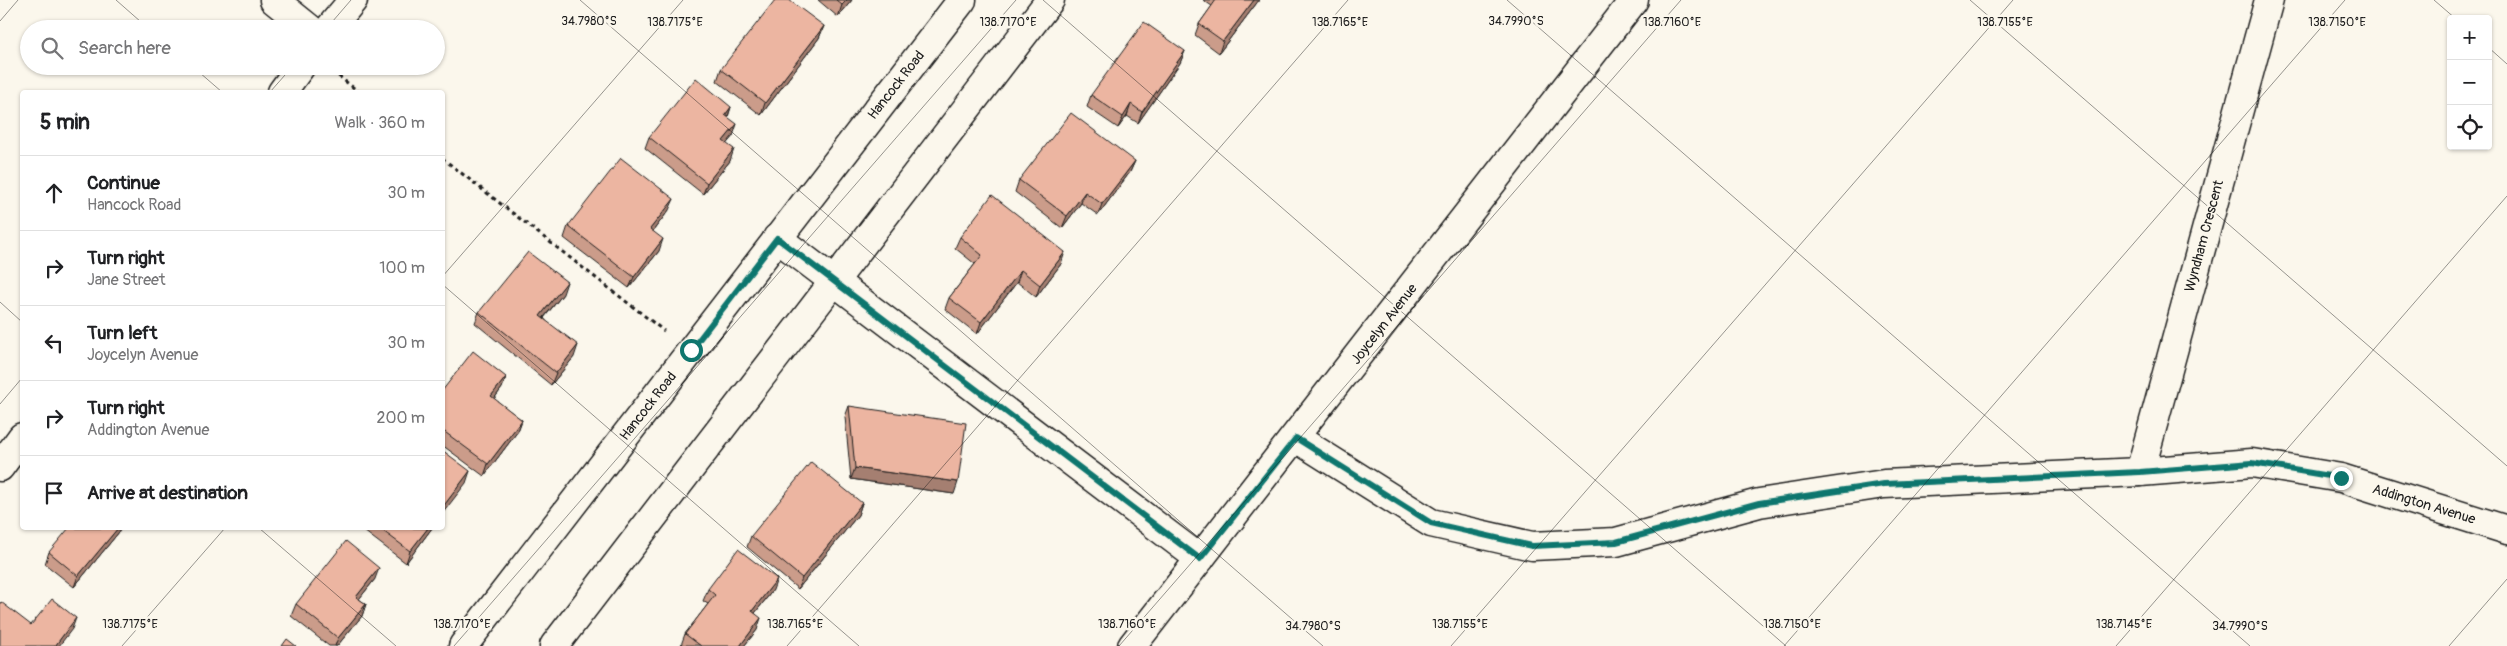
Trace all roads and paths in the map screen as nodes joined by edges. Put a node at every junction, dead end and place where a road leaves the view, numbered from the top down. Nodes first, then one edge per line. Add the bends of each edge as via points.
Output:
1 (274, 0) edge
2 (353, 0) edge
3 (962, 0) edge
4 (1050, 0) edge
5 (1634, 0) edge
6 (2269, 0) edge
7 (299, 20) edge
8 (336, 20) edge
9 (294, 75) edge
10 (337, 75) edge
11 (283, 90) edge
12 (356, 90) edge
13 (445, 160) edge
14 (777, 238) junction
15 (834, 280) junction
16 (669, 334) dead end
17 (1296, 438) junction
18 (20, 440) edge
19 (0, 467) edge
20 (2140, 472) junction
21 (2507, 530) edge
22 (1200, 559) junction
23 (463, 646) edge
24 (554, 646) edge
25 (1132, 646) edge

1 - 7 street
2 - 8 street
3 - 14 street, Hancock Road
4 - 15 street
5 - 17 street, Joycelyn Avenue
6 - 20 street, Wyndham Crescent
9 - 11 street
10 - 12 path
13 - 16 path
14 - 15 street
14 - 23 street, Hancock Road
15 - 22 street
15 - 24 street
17 - 20 street, Addington Avenue via 1431,523 1532,546 1616,542 1759,503 1884,484
17 - 22 street, Joycelyn Avenue
18 - 19 street
20 - 21 street, Addington Avenue via 2252,463 2341,478
22 - 25 street, Joycelyn Avenue

